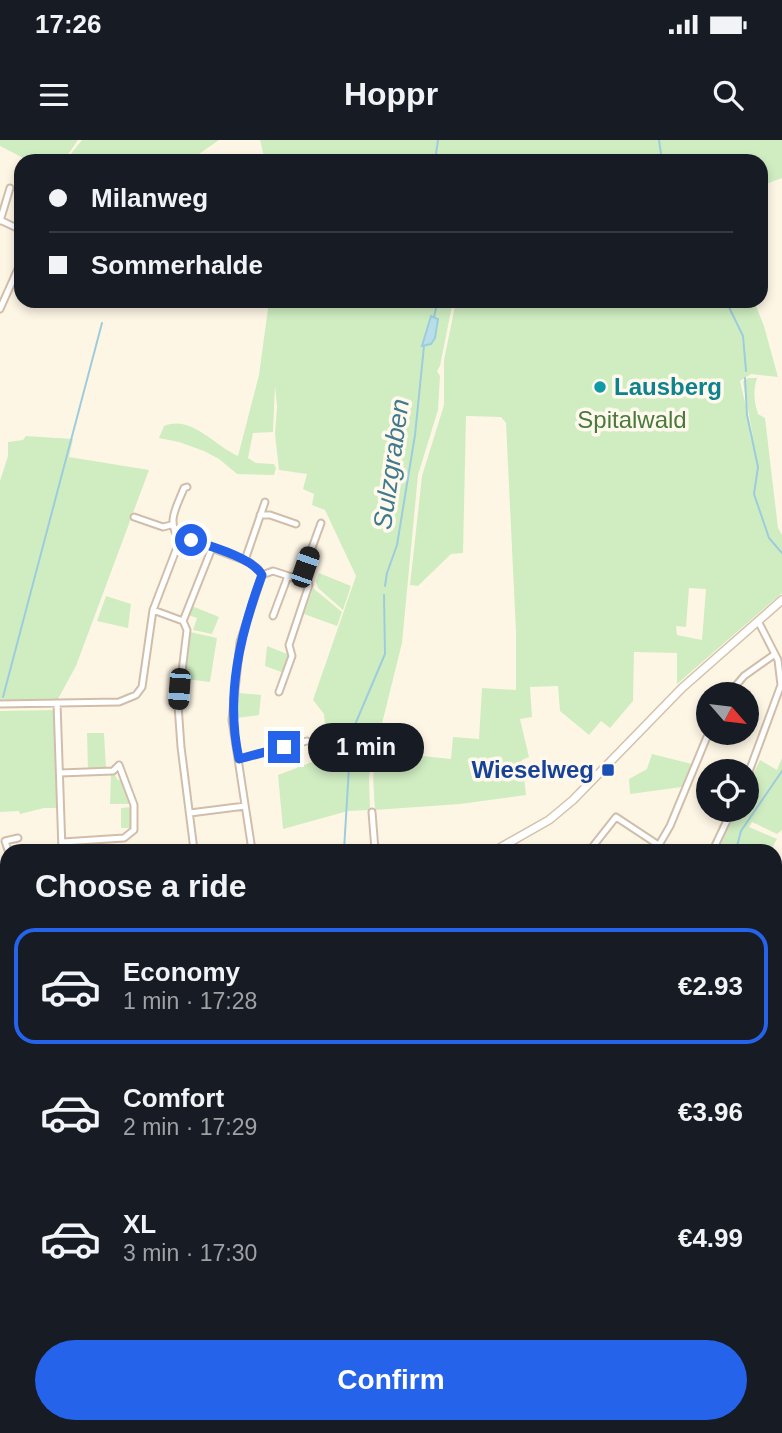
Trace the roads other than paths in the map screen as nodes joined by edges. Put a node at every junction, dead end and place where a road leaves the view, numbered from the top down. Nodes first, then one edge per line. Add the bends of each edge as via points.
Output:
1 (10, 188) dead end
2 (0, 221) edge
3 (14, 277) edge
4 (1, 305) edge
5 (187, 487) dead end
6 (265, 502) dead end
7 (260, 515) junction
8 (134, 517) dead end
9 (321, 523) dead end
10 (296, 524) dead end
11 (171, 525) junction
12 (181, 543) junction
13 (212, 548) junction
14 (245, 560) junction
15 (262, 575) junction
16 (308, 575) junction
17 (288, 576) junction
18 (782, 600) edge
19 (153, 610) junction
20 (274, 616) dead end
21 (183, 621) junction
22 (758, 621) junction
23 (778, 657) edge
24 (739, 682) edge
25 (279, 692) dead end
26 (57, 703) junction
27 (0, 704) edge
28 (307, 741) dead end
29 (703, 746) edge
30 (239, 759) junction
31 (754, 759) edge
32 (60, 773) junction
33 (245, 806) junction
34 (372, 812) dead end
35 (190, 813) junction
36 (726, 822) edge
37 (18, 838) dead end
38 (63, 842) joint
39 (6, 844) edge
40 (193, 844) edge
41 (251, 844) edge
42 (375, 844) edge
43 (507, 844) edge
44 (595, 844) edge
45 (652, 844) edge
46 (659, 844) edge
47 (716, 844) edge

1 - 2 street
3 - 4 street
5 - 11 street
6 - 7 street
7 - 10 street
7 - 14 street
8 - 11 street via 163,527
9 - 16 street via 305,567
11 - 12 street
12 - 13 street via 191,540
12 - 19 street
13 - 14 street
13 - 21 street
14 - 15 street
15 - 17 street via 273,571
15 - 30 street via 244,625 237,666 233,727
16 - 17 street
16 - 25 street via 309,585 289,645 292,656
17 - 20 street
18 - 22 street
19 - 21 street
19 - 26 street via 145,680 136,695 119,702
21 - 35 street via 187,630 178,705
22 - 23 street
22 - 43 street via 682,688 573,800
23 - 24 street
23 - 31 street via 778,697
26 - 27 street
26 - 32 street
28 - 30 street
29 - 46 street
30 - 33 street
32 - 38 street
32 - 38 street via 113,771 119,765 135,814 134,830 124,838
33 - 35 street
33 - 41 street
34 - 42 street
35 - 40 street
36 - 47 street
37 - 39 street
44 - 45 street via 616,817

